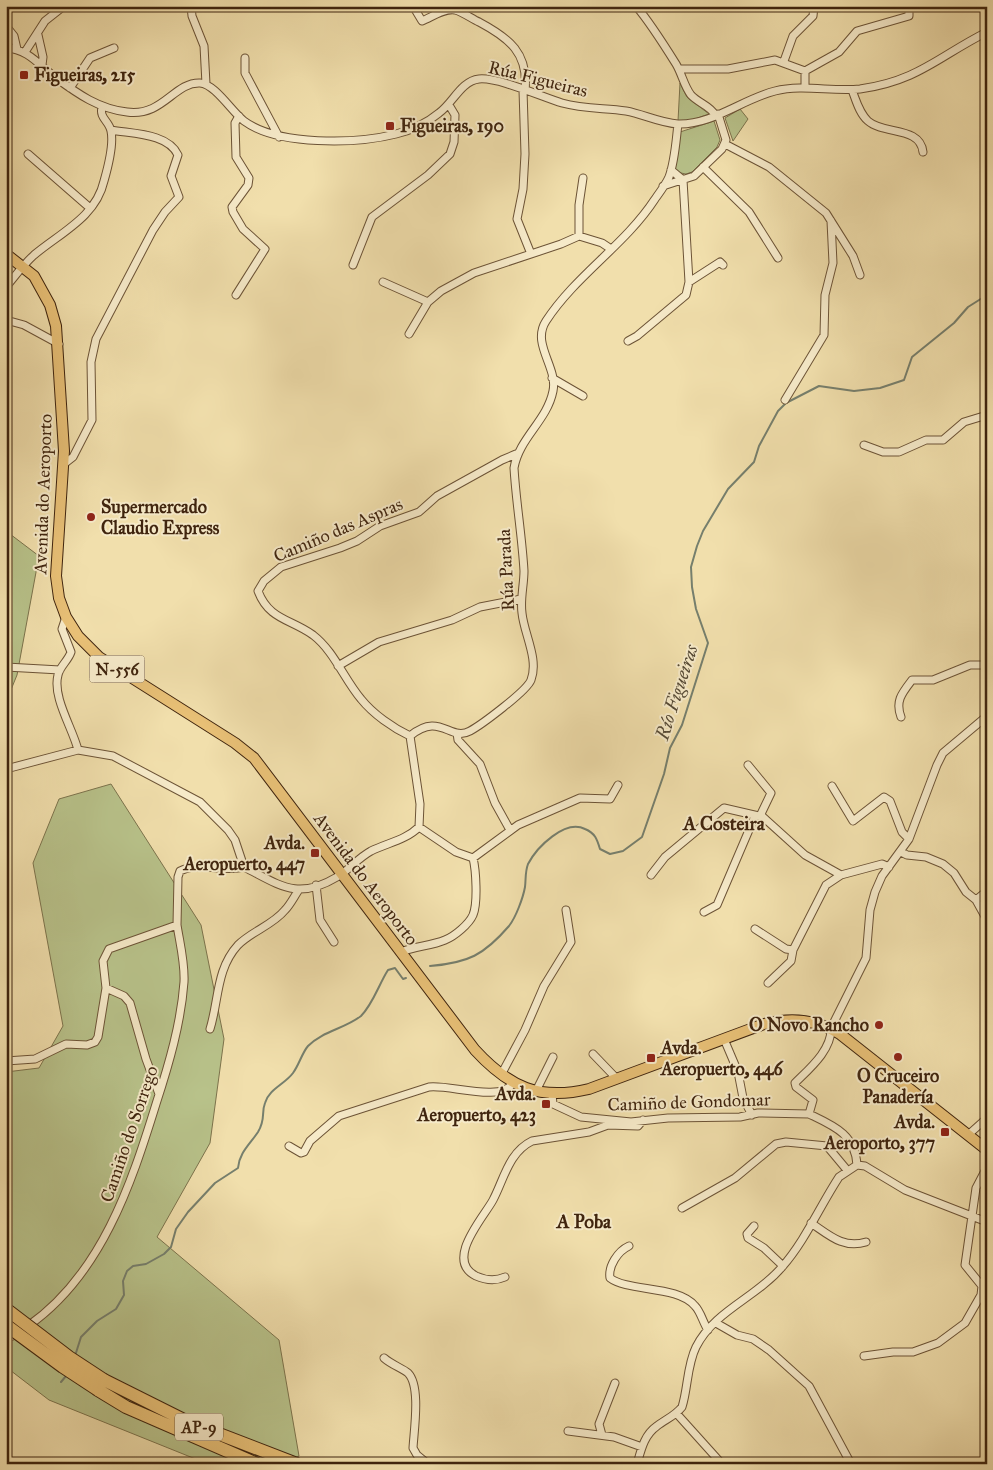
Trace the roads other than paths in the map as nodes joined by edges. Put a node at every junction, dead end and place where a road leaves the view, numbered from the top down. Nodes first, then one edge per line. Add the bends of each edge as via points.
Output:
1 (11, 6) edge
2 (64, 6) edge
3 (191, 6) edge
4 (413, 6) edge
5 (636, 6) edge
6 (814, 6) edge
7 (909, 10) dead end
8 (6, 14) edge
9 (6, 26) edge
10 (987, 32) edge
11 (38, 35) junction
12 (6, 48) edge
13 (114, 48) dead end
14 (17, 49) junction
15 (25, 52) junction
16 (245, 58) dead end
17 (784, 61) junction
18 (42, 66) junction
19 (679, 69) junction
20 (805, 71) junction
21 (206, 84) junction
22 (70, 88) junction
23 (805, 88) junction
24 (524, 90) junction
25 (852, 90) junction
26 (449, 105) junction
27 (102, 107) junction
28 (717, 114) junction
29 (239, 116) junction
30 (678, 124) junction
31 (111, 130) junction
32 (279, 137) junction
33 (725, 144) junction
34 (923, 152) dead end
35 (28, 154) dead end
36 (703, 167) junction
37 (671, 170) junction
38 (583, 178) dead end
39 (683, 180) junction
40 (663, 187) junction
41 (90, 208) junction
42 (831, 221) junction
43 (579, 236) junction
44 (611, 249) junction
45 (6, 254) edge
46 (531, 254) junction
47 (778, 258) dead end
48 (353, 265) dead end
49 (723, 265) dead end
50 (23, 266) junction
51 (860, 275) dead end
52 (383, 282) dead end
53 (690, 282) junction
54 (6, 287) edge
55 (236, 295) dead end
56 (428, 302) junction
57 (6, 320) edge
58 (409, 334) dead end
59 (628, 341) dead end
60 (59, 344) junction
61 (552, 378) junction
62 (583, 396) dead end
63 (785, 400) dead end
64 (987, 415) edge
65 (864, 445) dead end
66 (516, 454) junction
67 (64, 464) junction
68 (521, 599) junction
69 (66, 617) junction
70 (987, 665) edge
71 (338, 666) junction
72 (6, 667) edge
73 (60, 670) junction
74 (987, 716) edge
75 (901, 717) dead end
76 (457, 733) junction
77 (410, 736) junction
78 (78, 750) junction
79 (748, 765) dead end
80 (6, 768) edge
81 (618, 785) dead end
82 (832, 786) dead end
83 (758, 816) junction
84 (419, 827) junction
85 (510, 830) junction
86 (909, 839) junction
87 (901, 852) junction
88 (473, 858) junction
89 (889, 866) junction
90 (244, 867) junction
91 (342, 873) junction
92 (650, 875) dead end
93 (841, 875) junction
94 (316, 885) junction
95 (298, 891) junction
96 (987, 891) edge
97 (976, 900) junction
98 (566, 910) dead end
99 (704, 912) dead end
100 (987, 920) edge
101 (177, 925) junction
102 (755, 929) dead end
103 (334, 942) dead end
104 (794, 950) junction
105 (401, 952) junction
106 (768, 983) dead end
107 (106, 988) junction
108 (831, 1028) junction
109 (210, 1029) dead end
110 (724, 1038) junction
111 (592, 1054) dead end
112 (553, 1057) dead end
113 (6, 1061) edge
114 (501, 1075) junction
115 (617, 1079) junction
116 (514, 1083) junction
117 (536, 1092) junction
118 (160, 1094) junction
119 (552, 1094) junction
120 (809, 1114) junction
121 (752, 1115) junction
122 (987, 1118) edge
123 (643, 1120) junction
124 (968, 1135) junction
125 (289, 1146) dead end
126 (987, 1150) edge
127 (857, 1165) junction
128 (987, 1167) edge
129 (847, 1170) junction
130 (682, 1208) dead end
131 (972, 1216) junction
132 (987, 1222) edge
133 (811, 1223) junction
134 (754, 1226) dead end
135 (866, 1242) dead end
136 (628, 1246) dead end
137 (783, 1266) junction
138 (505, 1277) dead end
139 (984, 1287) edge
140 (6, 1309) edge
141 (716, 1323) junction
142 (6, 1325) edge
143 (708, 1330) junction
144 (6, 1339) edge
145 (864, 1356) dead end
146 (384, 1358) dead end
147 (614, 1383) dead end
148 (101, 1385) junction
149 (677, 1414) junction
150 (568, 1431) dead end
151 (602, 1435) junction
152 (642, 1447) junction
153 (256, 1464) edge
154 (298, 1464) edge
155 (428, 1464) edge
156 (637, 1464) edge
157 (722, 1464) edge
158 (851, 1464) edge

1 - 8 street
2 - 11 street via 45,21
3 - 21 street via 204,46
4 - 24 street via 420,20 454,10 505,37 518,51 526,82
5 - 19 street
6 - 17 street via 813,16 796,33
7 - 20 street via 909,16 900,20 857,31 839,52
9 - 14 street via 14,36
10 - 25 street, Rúa Figueiras via 912,76
11 - 15 street
11 - 18 street
12 - 14 street
13 - 22 street via 90,58
14 - 15 street
15 - 18 street
16 - 32 street via 245,73
17 - 19 street via 728,69
17 - 20 street
18 - 22 street
19 - 28 street via 692,97
20 - 23 street
21 - 27 street via 190,85 149,112 129,113
21 - 29 street, Rúa Figueiras
22 - 27 street
23 - 25 street, Rúa Figueiras
23 - 28 street, Rúa Figueiras via 771,92
24 - 26 street, Rúa Figueiras via 479,79 466,84
24 - 30 street, Rúa Figueiras via 574,106 622,111
24 - 46 street via 525,154 517,219
25 - 34 street via 869,122 909,134 919,141
26 - 32 street, Rúa Figueiras via 424,124 372,140
26 - 48 street via 455,115 450,154 428,175 372,217
27 - 31 street via 101,115
28 - 30 street, Rúa Figueiras
28 - 33 street
29 - 32 street, Rúa Figueiras via 256,128
29 - 55 street via 235,123 236,157 249,178 248,185 232,207 243,229 265,249
30 - 37 street
31 - 41 street via 104,182
31 - 67 street via 159,138 176,150 178,155 171,176 179,197 152,230 96,339 91,362 92,420 73,457
33 - 36 street
33 - 42 street via 769,167 826,213
35 - 41 street
36 - 39 street via 694,176
36 - 47 street via 749,212
37 - 39 street
37 - 40 street
38 - 43 street
39 - 40 street
39 - 53 street
40 - 44 street via 640,221
41 - 50 street via 68,231
42 - 51 street
42 - 63 street via 833,263 825,295 824,335
43 - 44 street
43 - 46 street
44 - 61 street via 582,278 541,331
45 - 50 main road, Avenida do Aeroporto / N-556
46 - 56 street via 474,273
49 - 53 street via 720,262
50 - 54 street
50 - 60 main road, Avenida do Aeroporto / N-556 via 34,276 50,305
52 - 56 street
53 - 59 street via 686,294
56 - 58 street
57 - 60 street via 24,325
60 - 67 main road, Avenida do Aeroporto / N-556
61 - 62 street
61 - 66 street via 553,390 546,411
64 - 65 street via 964,422 943,440 926,440 900,452 883,452
66 - 68 street, Rúa Parada via 515,494 524,574
66 - 71 street, Camiño das Aspras via 437,496 419,512 380,526 340,548 281,567 264,581 258,590 272,613 314,636
67 - 69 main road, Avenida do Aeroporto / N-556 via 56,576
68 - 71 street via 480,607 452,620 379,642
68 - 76 street, Rúa Parada via 534,667 531,680 523,692 469,732
69 - 73 street via 62,629 71,652
69 - 91 main road, Avenida do Aeroporto / N-556 via 78,636 99,657 248,753
70 - 75 street via 970,665 933,680 912,680 898,700
71 - 77 street, Camiño das Aspras via 372,710
72 - 73 street
73 - 78 street via 57,682 61,703
74 - 86 street via 943,753
76 - 77 street via 430,725 420,727
76 - 85 street via 458,740 480,764
77 - 84 street via 420,804
78 - 80 street
78 - 90 street via 113,756 200,802 235,840
79 - 83 street via 771,793
81 - 85 street via 610,799 580,798
82 - 86 street via 853,821 876,802 887,798 902,832
83 - 92 street via 728,808 720,810 665,857
83 - 93 street via 811,860
83 - 99 street via 717,905
84 - 88 street via 446,846
84 - 91 street via 413,834 370,851
85 - 88 street
86 - 87 street
87 - 89 street
87 - 97 street via 943,864
88 - 105 street via 477,877 473,914 468,921 443,941
89 - 93 street via 882,864
89 - 108 street via 872,901 866,958
90 - 95 street
90 - 101 street, Camiño do Sorrego via 225,870 195,867 180,871
91 - 94 street
91 - 105 main road, Avenida do Aeroporto / N-556
93 - 104 street via 826,885
94 - 95 street
94 - 103 street via 320,920
95 - 109 street via 285,911 239,945 232,954 218,981
96 - 97 street
97 - 100 street
98 - 114 street via 569,946 544,986
101 - 107 street via 110,949 104,961
101 - 118 street, Camiño do Sorrego via 184,981 171,1055
102 - 104 street via 786,949
104 - 106 street via 790,961
105 - 114 main road, Avenida do Aeroporto / N-556 via 475,1050
107 - 113 street via 95,1042 66,1044 35,1059
107 - 118 street via 114,990 130,1003
108 - 110 main road, Avenida do Aeroporto / N-556 via 808,1021 784,1019
108 - 120 street, Camiño de Gondomar via 824,1050 795,1084 813,1100
108 - 124 main road, Avenida do Aeroporto / N-556
110 - 115 main road, Avenida do Aeroporto / N-556
110 - 121 street via 738,1072 742,1098
111 - 115 street
112 - 117 street
114 - 116 main road, Avenida do Aeroporto / N-556
115 - 119 main road, Avenida do Aeroporto / N-556 via 579,1092
116 - 117 main road, Avenida do Aeroporto / N-556
116 - 125 street via 504,1090 491,1092 465,1092 439,1086 429,1088 339,1116 310,1141 304,1152
117 - 119 main road, Avenida do Aeroporto / N-556
118 - 144 street, Camiño do Sorrego via 116,1216 99,1246 60,1300 37,1320
119 - 123 street, Camiño de Gondomar via 553,1104 582,1117 630,1122
120 - 121 street, Camiño de Gondomar
120 - 127 street, Camiño de Gondomar via 848,1136
121 - 123 street, Camiño de Gondomar
122 - 124 street
123 - 138 street via 638,1126 608,1125 588,1132 532,1141 516,1153 489,1207 470,1233 465,1257 466,1267 472,1274 482,1279
124 - 126 main road, Avenida do Aeroporto / N-556
127 - 129 street
127 - 131 street via 872,1168 905,1190
128 - 131 street via 976,1188
129 - 130 street via 828,1146 781,1142 735,1178
129 - 133 street via 839,1177
131 - 132 street
131 - 139 street via 964,1264
133 - 135 street via 847,1245
133 - 137 street
134 - 137 street via 747,1234 748,1238
136 - 143 street via 620,1251 611,1266 610,1278 689,1301 697,1308
137 - 141 street
139 - 145 street via 965,1323 938,1343 913,1352
140 - 148 highway, AP-9, bridge
141 - 143 street
141 - 158 street via 737,1335 753,1339 809,1386
142 - 148 highway, AP-9, bridge via 63,1368
143 - 149 street via 694,1353 685,1398
146 - 155 street via 411,1378 415,1396 413,1448
147 - 151 street via 599,1424
148 - 153 highway, AP-9 via 126,1407
148 - 154 highway, AP-9
149 - 152 street via 652,1430
149 - 157 street
150 - 151 street
151 - 152 street
152 - 156 street

